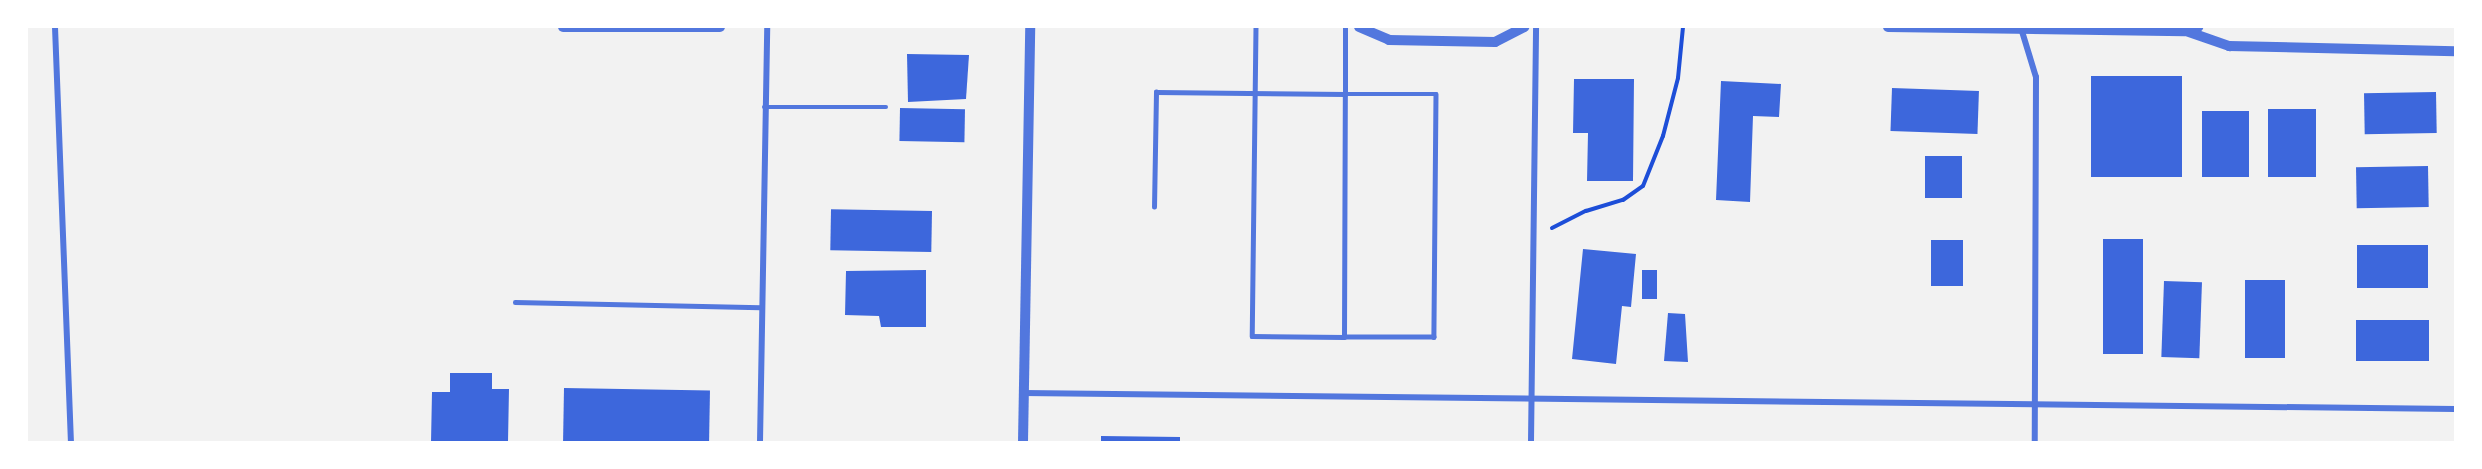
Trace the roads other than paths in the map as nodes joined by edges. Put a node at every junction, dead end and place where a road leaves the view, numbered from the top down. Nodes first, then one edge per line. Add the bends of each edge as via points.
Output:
1 (55, 27) edge
2 (563, 27) edge
3 (720, 27) edge
4 (766, 27) edge
5 (1030, 27) edge
6 (1256, 27) edge
7 (1345, 27) edge
8 (1359, 27) edge
9 (1524, 27) edge
10 (1536, 27) edge
11 (1888, 27) edge
12 (2198, 27) edge
13 (2021, 28) edge
14 (2186, 29) edge
15 (2455, 51) edge
16 (1255, 93) junction
17 (1345, 94) junction
18 (764, 107) junction
19 (886, 107) dead end
20 (1154, 207) dead end
21 (515, 302) dead end
22 (760, 307) junction
23 (1344, 337) junction
24 (1023, 393) junction
25 (1532, 399) junction
26 (2036, 403) junction
27 (2455, 409) edge
28 (71, 442) edge
29 (760, 442) edge
30 (1023, 442) edge
31 (1531, 442) edge
32 (2035, 442) edge

1 - 28 street
2 - 3 street
4 - 18 street
5 - 24 street
6 - 16 lane
7 - 17 lane
8 - 9 street via 1389,40 1495,42
10 - 25 street
11 - 13 street
12 - 14 street
13 - 14 street
13 - 26 street via 2036,77
14 - 15 street via 2229,46
16 - 17 lane
16 - 20 lane via 1156,92
16 - 23 lane via 1252,336
17 - 23 lane
17 - 23 lane via 1436,94 1436,106 1434,337
18 - 19 lane
18 - 22 street
21 - 22 lane
22 - 29 street
24 - 25 street
24 - 30 street
25 - 26 street
25 - 31 street
26 - 27 street
26 - 32 street

